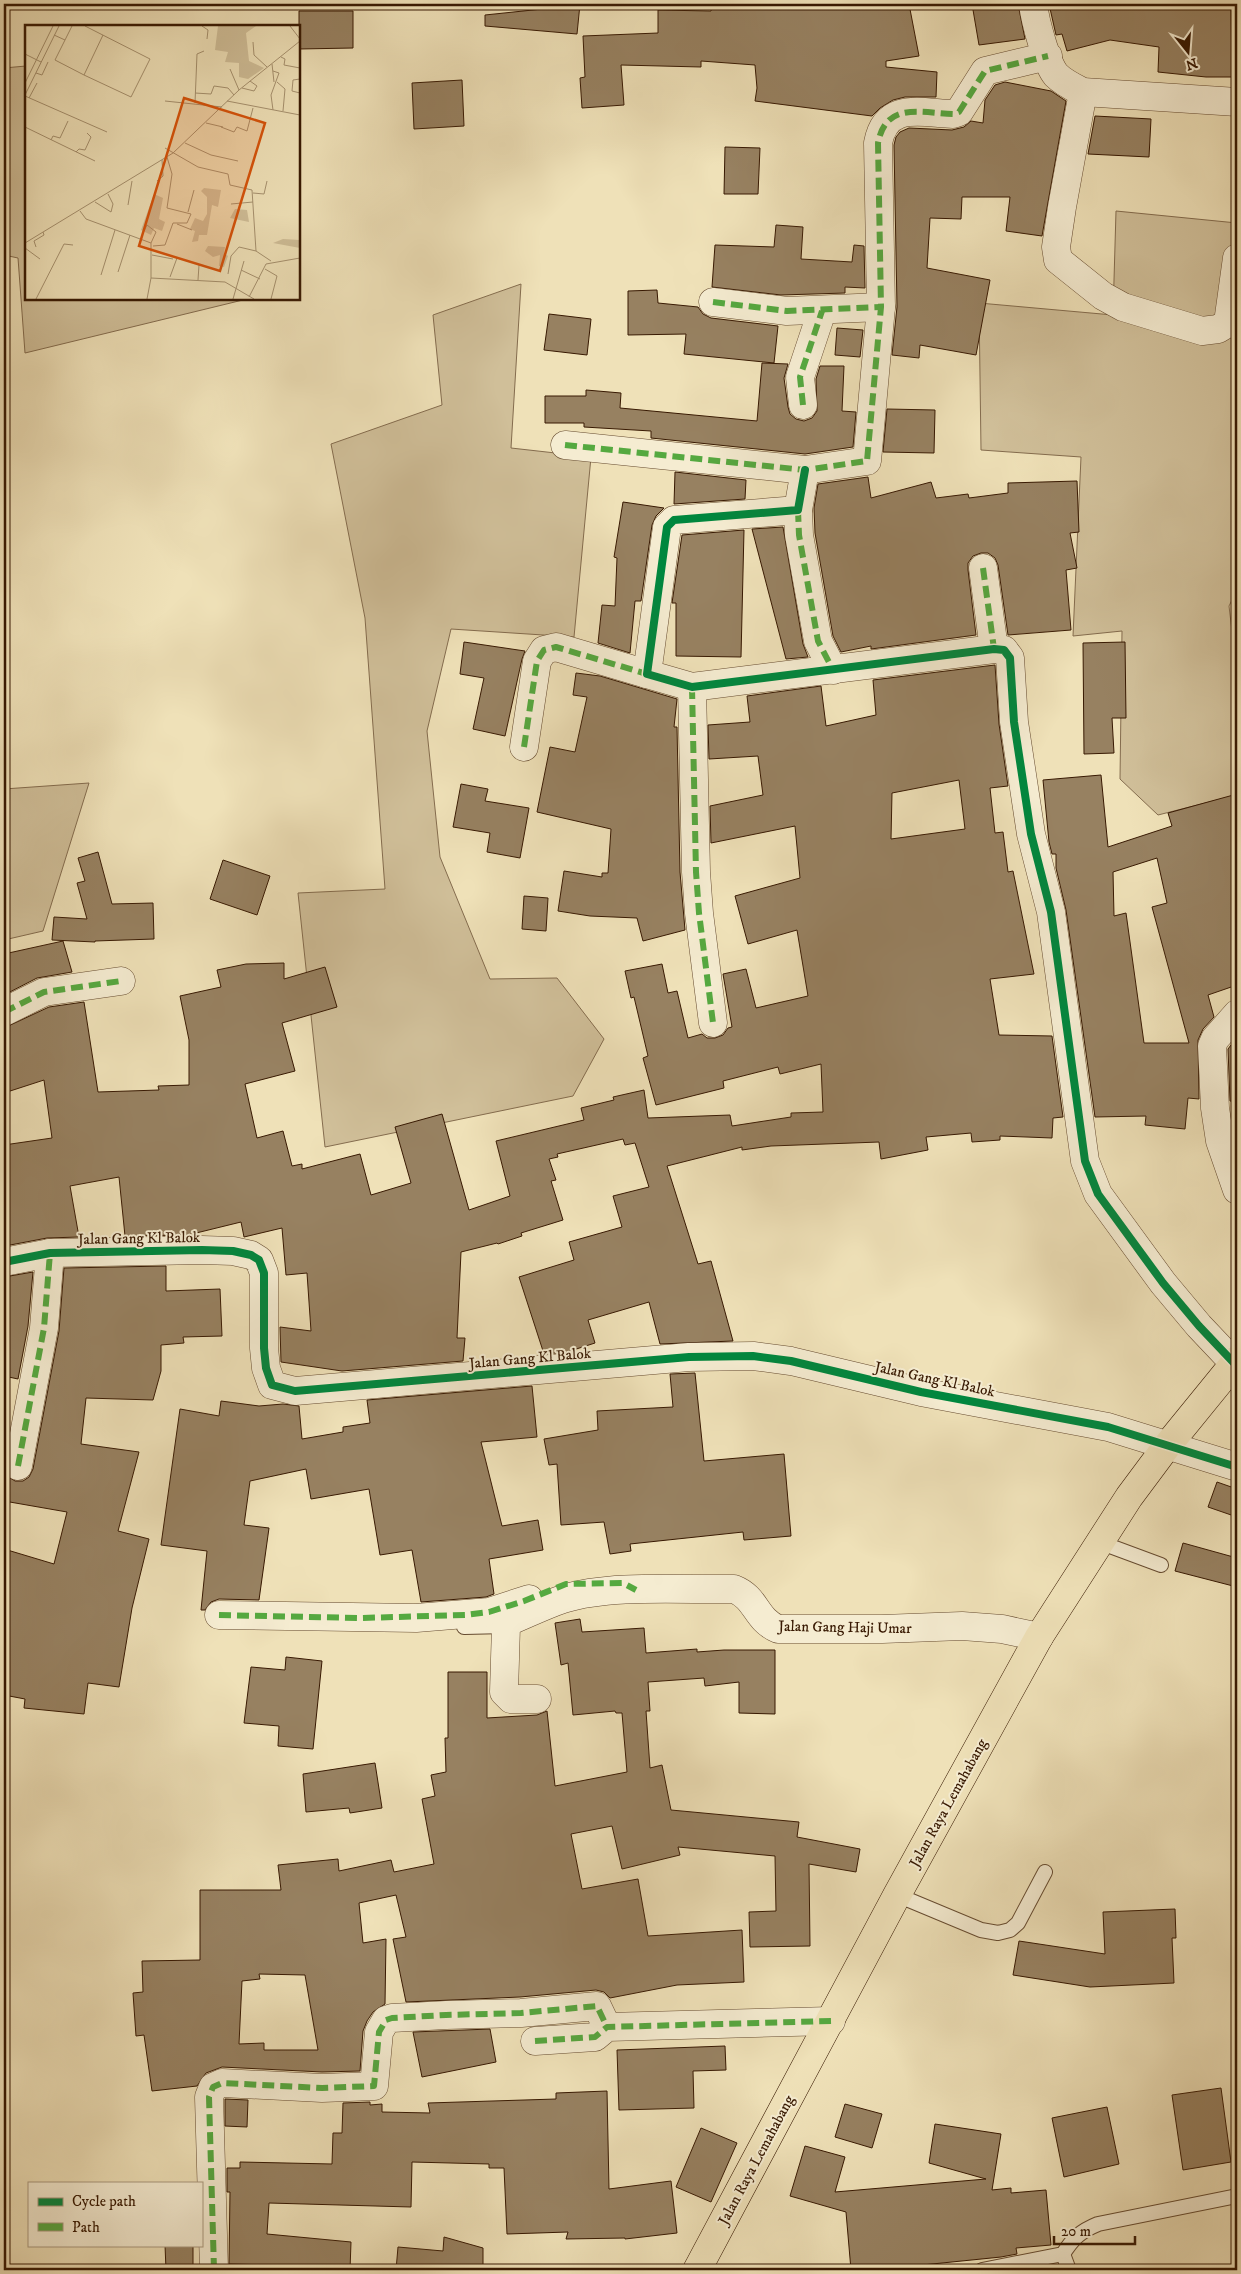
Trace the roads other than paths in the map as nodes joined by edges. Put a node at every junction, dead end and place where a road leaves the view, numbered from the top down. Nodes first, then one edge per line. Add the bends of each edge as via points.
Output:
1 (1033, 4) edge
2 (1048, 56) junction
3 (1083, 92) junction
4 (1237, 102) edge
5 (1237, 258) edge
6 (713, 302) dead end
7 (881, 307) junction
8 (822, 311) junction
9 (803, 405) dead end
10 (565, 445) dead end
11 (805, 470) junction
12 (798, 510) junction
13 (982, 568) dead end
14 (994, 649) junction
15 (833, 670) junction
16 (647, 674) junction
17 (692, 687) junction
18 (524, 746) dead end
19 (122, 981) dead end
20 (4, 1012) edge
21 (1237, 1014) edge
22 (713, 1023) dead end
23 (1237, 1190) edge
24 (50, 1253) junction
25 (4, 1262) edge
26 (1236, 1361) edge
27 (1167, 1446) junction
28 (18, 1466) dead end
29 (1237, 1467) edge
30 (1099, 1542) junction
31 (1161, 1565) dead end
32 (636, 1590) junction
33 (219, 1615) dead end
34 (506, 1626) junction
35 (444, 1628) dead end
36 (1039, 1637) junction
37 (537, 1698) dead end
38 (1044, 1872) dead end
39 (897, 1895) junction
40 (831, 2021) junction
41 (607, 2028) junction
42 (534, 2041) dead end
43 (1237, 2196) edge
44 (1064, 2254) junction
45 (214, 2270) edge
46 (697, 2270) edge
47 (982, 2270) edge
48 (1069, 2270) edge

1 - 2 street via 1036,26
2 - 3 street via 1055,73
2 - 7 street via 985,71 958,112 902,113 884,124 878,143
3 - 4 street
3 - 5 street via 1056,247 1058,260 1102,296 1122,307 1202,331 1218,329 1228,323
6 - 8 street via 787,311
7 - 8 street
7 - 11 street via 867,461
8 - 9 street via 800,377
10 - 11 street
11 - 12 street
12 - 15 street via 799,535 818,640
12 - 16 street via 674,520 667,527
13 - 14 street
14 - 15 street
14 - 26 street via 1004,650 1010,658 1014,722 1032,834 1051,912 1084,1161 1098,1194 1163,1283 1199,1326
15 - 17 street
16 - 17 street
16 - 18 street via 556,647 544,650 537,661
17 - 22 street via 699,913
19 - 20 street via 44,992
21 - 23 street via 1212,1046 1214,1108 1220,1141
24 - 25 street, Jalan Gang Kl Balok
24 - 27 street, Jalan Gang Kl Balok via 202,1250 251,1255 259,1260 264,1274 266,1368 272,1385 295,1391 689,1357 753,1356 791,1361 921,1392 1080,1421
24 - 28 street via 44,1328
26 - 27 main road, Jalan Raya Lemahabang
27 - 29 street
27 - 30 main road, Jalan Raya Lemahabang
30 - 31 lane
30 - 36 main road, Jalan Raya Lemahabang
32 - 33 street via 623,1583 566,1584 489,1612 465,1615 398,1618
32 - 34 street via 587,1593 563,1599 510,1621
32 - 36 street, Jalan Gang Haji Umar via 734,1589 745,1593 767,1624 778,1629 962,1626 1002,1629
34 - 35 lane
34 - 37 street via 504,1692 511,1699
36 - 39 main road, Jalan Raya Lemahabang
38 - 39 lane via 1018,1923 1010,1930 998,1933 981,1930
39 - 40 main road, Jalan Raya Lemahabang
40 - 41 street
40 - 46 main road, Jalan Raya Lemahabang
41 - 42 street via 596,2037
41 - 45 street via 597,2006 522,2014 392,2018 386,2020 379,2032 374,2086 322,2088 222,2083 213,2087 209,2097
43 - 44 lane via 1098,2224 1081,2231
44 - 47 lane
44 - 48 lane

